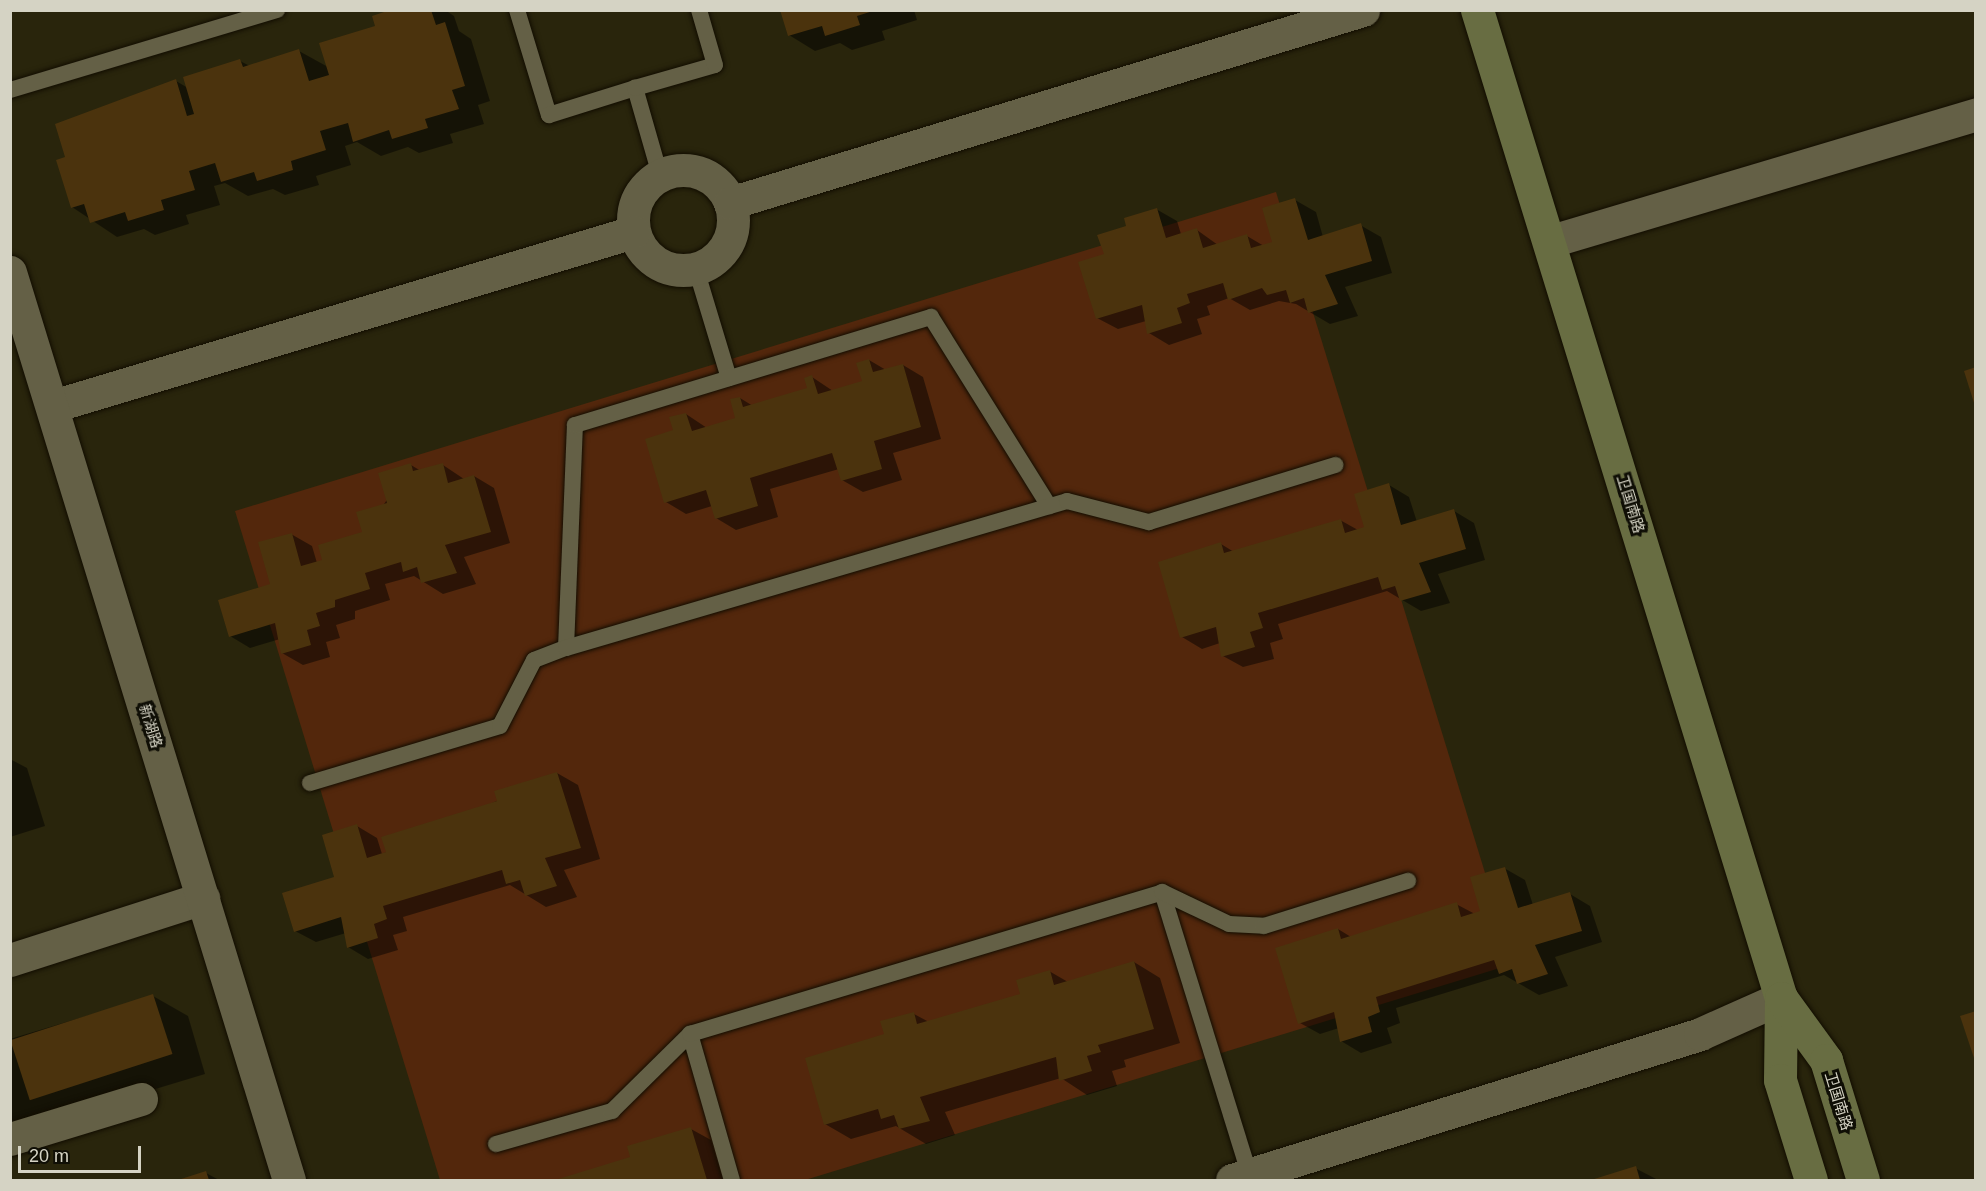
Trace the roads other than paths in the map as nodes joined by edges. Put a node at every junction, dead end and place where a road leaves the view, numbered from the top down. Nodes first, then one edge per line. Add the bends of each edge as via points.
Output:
1 (277, 10) edge
2 (517, 10) edge
3 (699, 10) edge
4 (1363, 10) edge
5 (1477, 10) edge
6 (635, 88) junction
7 (10, 90) edge
8 (1976, 114) edge
9 (660, 175) junction
10 (730, 203) junction
11 (633, 232) junction
12 (1551, 241) junction
13 (696, 269) junction
14 (11, 276) edge
15 (729, 378) junction
16 (53, 406) junction
17 (1335, 465) dead end
18 (1049, 506) junction
19 (566, 648) junction
20 (310, 783) dead end
21 (1408, 881) dead end
22 (1161, 892) junction
23 (203, 898) junction
24 (10, 960) edge
25 (1781, 998) junction
26 (690, 1034) junction
27 (141, 1099) dead end
28 (10, 1139) edge
29 (496, 1144) dead end
30 (1244, 1179) edge
31 (289, 1180) edge
32 (732, 1180) edge
33 (1811, 1180) edge
34 (1863, 1180) edge

1 - 7 lane
2 - 6 lane via 549,115
3 - 6 lane via 715,64
4 - 10 street
5 - 12 main road, 卫国南路
6 - 9 lane
8 - 12 street
9 - 10 street via 677,170 710,177
9 - 11 street via 636,198
10 - 13 street via 733,219 724,251
11 - 13 street via 650,260 672,269
11 - 16 street
12 - 25 main road, 卫国南路
13 - 15 lane
14 - 16 street, 新湖路
15 - 18 lane via 931,317
15 - 19 lane via 575,425
16 - 23 street, 新湖路
17 - 18 lane via 1149,522 1067,501
18 - 19 lane
19 - 20 lane via 534,660 500,726
21 - 22 lane via 1264,926 1229,924
22 - 26 lane
22 - 30 lane
23 - 24 street
23 - 31 street, 新湖路
25 - 30 street via 1700,1034
25 - 33 main road, 卫国南路 via 1780,1080
25 - 34 main road, 卫国南路 via 1826,1060
26 - 29 lane via 612,1111
26 - 32 lane
27 - 28 street

